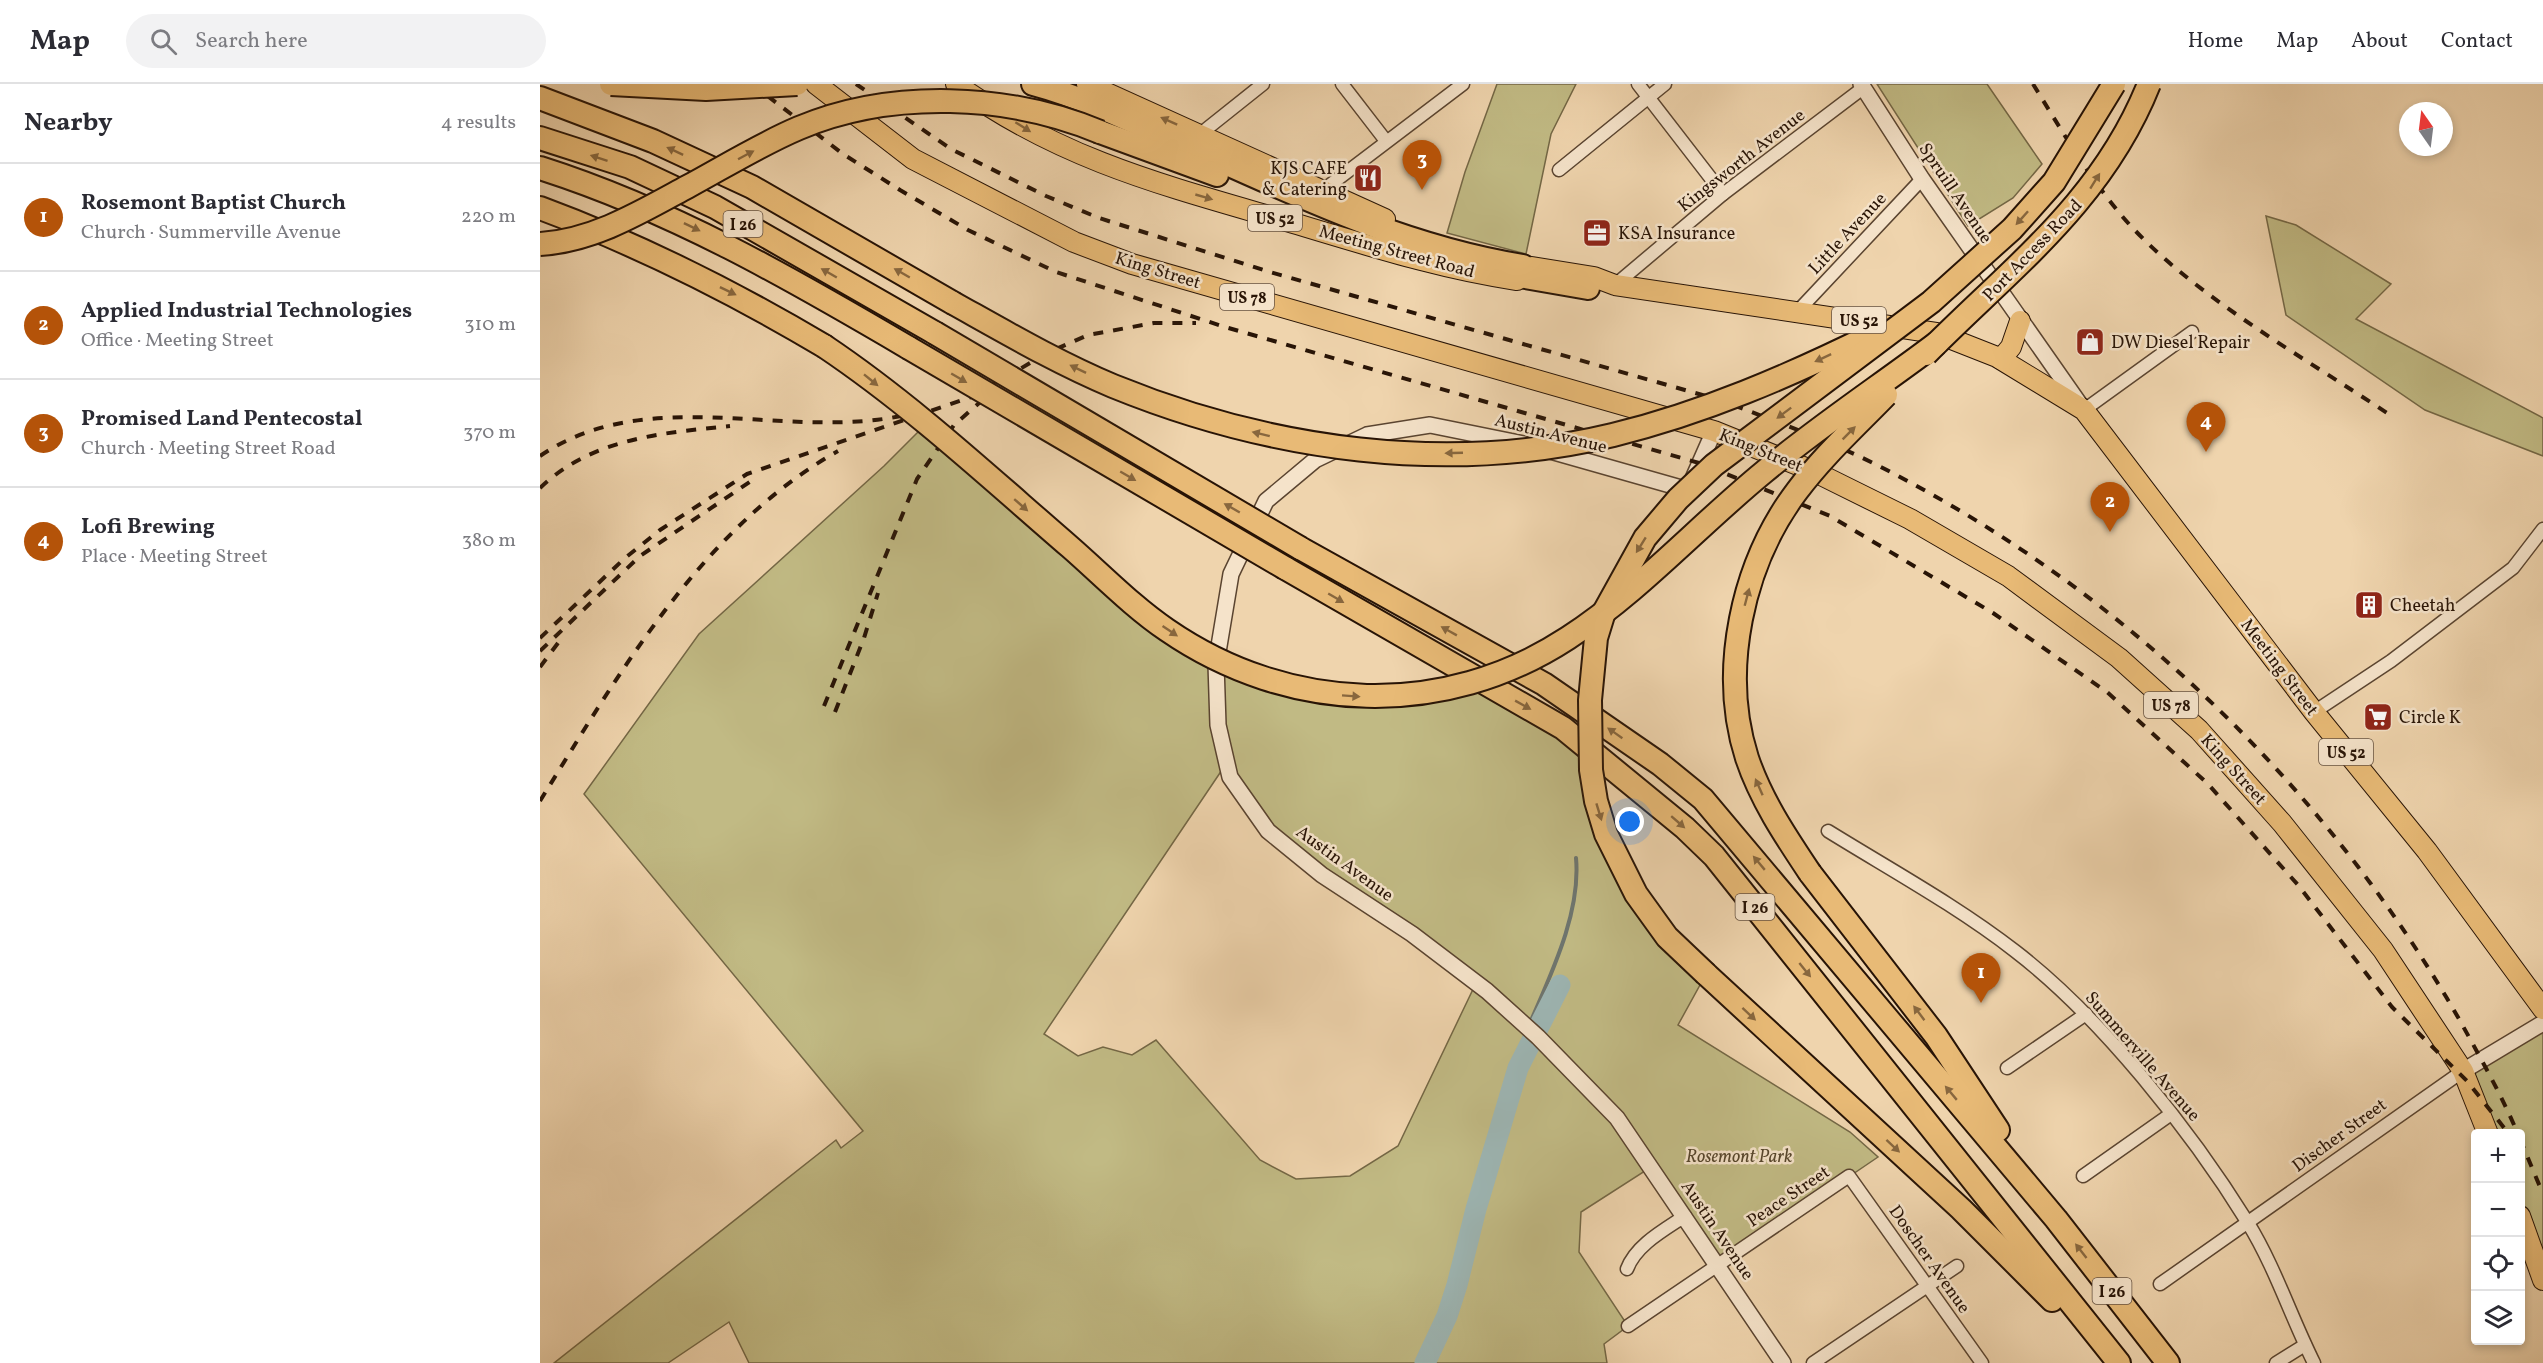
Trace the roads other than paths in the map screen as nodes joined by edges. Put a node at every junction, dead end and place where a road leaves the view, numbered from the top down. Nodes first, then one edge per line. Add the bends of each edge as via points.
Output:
1 (611, 84) edge
2 (797, 84) edge
3 (816, 84) edge
4 (956, 84) edge
5 (1033, 84) edge
6 (1087, 84) edge
7 (1263, 84) edge
8 (1342, 84) edge
9 (1463, 84) edge
10 (1638, 84) edge
11 (1665, 84) edge
12 (2114, 84) edge
13 (2149, 84) edge
14 (1862, 86) edge
15 (1648, 97) junction
16 (540, 98) edge
17 (1199, 135) junction
18 (540, 138) edge
19 (1386, 141) junction
20 (540, 168) edge
21 (1559, 170) dead end
22 (1922, 179) junction
23 (1323, 191) junction
24 (1724, 194) junction
25 (540, 208) edge
26 (540, 244) edge
27 (1523, 266) junction
28 (1616, 285) junction
29 (1588, 288) junction
30 (1931, 302) junction
31 (1798, 311) junction
32 (2020, 321) junction
33 (2192, 332) dead end
34 (1937, 343) junction
35 (2001, 359) junction
36 (2084, 410) junction
37 (1714, 431) junction
38 (2543, 529) edge
39 (2314, 712) junction
40 (1828, 831) dead end
41 (2543, 1009) edge
42 (2086, 1014) junction
43 (2543, 1023) edge
44 (2007, 1068) dead end
45 (2463, 1071) junction
46 (2171, 1114) junction
47 (2486, 1129) edge
48 (1848, 1176) joint
49 (2082, 1176) dead end
50 (1685, 1216) junction
51 (2056, 1219) junction
52 (2248, 1224) junction
53 (2525, 1230) edge
54 (1719, 1265) junction
55 (1957, 1266) dead end
56 (1627, 1269) dead end
57 (2543, 1280) edge
58 (2160, 1284) dead end
59 (1928, 1286) junction
60 (1628, 1326) dead end
61 (2305, 1345) junction
62 (1784, 1363) edge
63 (1814, 1363) edge
64 (1982, 1363) edge
65 (2111, 1363) edge
66 (2119, 1363) edge
67 (2168, 1363) edge
68 (2276, 1363) edge
69 (2314, 1363) edge

1 - 2 highway, bridge via 706,89
3 - 37 main road, King Street / US 78 via 912,159 1074,243 1132,264
4 -> 29 main road, Meeting Street Road / US 52 via 1032,132 1136,177 1432,262 1498,277
5 - 27 highway via 1110,112 1301,197 1391,231 1450,251
17 -> 6 main road, Meeting Street Road / US 52
7 - 17 street
8 - 19 street
9 - 19 street
10 - 15 street
11 - 15 street
12 -> 30 highway, Port Access Road, bridge via 2054,182 2012,229
34 -> 13 highway, Port Access Road, bridge via 2071,212 2109,158
14 - 22 street, Spruill Avenue
14 - 24 street, Kingsworth Avenue
15 - 21 street
15 - 24 street
30 -> 16 highway, bridge via 1782,377 1656,423 1604,437 1532,449 1427,454 1352,450 1288,440 1170,408 1079,370 953,303 752,187 653,141
17 - 23 main road, Meeting Street Road / US 52
51 -> 18 highway, I 26, bridge via 1703,799 1660,764 1544,684 1300,548 715,207 630,167
19 - 23 street
20 -> 66 highway, I 26, bridge via 598,186 690,226 788,277 1563,728 1714,856
22 - 31 street, Little Avenue
22 - 32 street, Spruill Avenue
23 - 27 main road, Meeting Street Road / US 52 via 1449,247
24 - 28 street, Kingsworth Avenue
25 -> 34 highway, bridge via 663,259 747,300 824,346 926,424 1166,629 1214,657 1269,680 1326,694 1377,697 1423,692 1498,674 1569,637 1639,585 1764,471
26 -> 29 highway, bridge via 586,236 628,218 799,128 853,112 926,102 996,103 1054,114 1412,248 1485,269
27 - 28 main road, Meeting Street Road / US 52 via 1594,277
28 - 29 main road, Meeting Street Road / US 52
28 - 31 main road, Meeting Street Road / US 52
30 -> 65 highway, bridge via 1714,465 1645,538 1604,612 1596,639 1590,700 1591,770 1596,801 1606,834 1636,894 1668,937 1961,1209
31 - 35 main road, Meeting Street Road / US 52 via 1936,333
32 - 35 main road via 2011,346
32 - 36 street, Spruill Avenue
33 - 36 street
51 -> 34 highway, bridge via 1936,1036 1781,830 1760,790 1740,728 1736,660 1745,604 1765,546 1796,492
35 - 36 main road, Meeting Street Road / US 52
36 - 39 main road, Meeting Street / US 52
37 - 45 main road, King Street / US 78 via 1813,471 1910,519 2008,576 2119,658 2199,730 2282,823 2383,950
37 - 50 street, Austin Avenue via 1688,490 1526,444 1430,425 1367,435 1315,460 1266,501 1231,574 1216,664 1218,725 1230,777 1268,831 1322,875 1444,958 1527,1025 1617,1118
38 - 39 street via 2512,568 2391,661
39 - 41 main road, Meeting Street / US 52 via 2427,851
40 - 42 street, Summerville Avenue via 2016,952
42 - 44 street
42 - 46 street, Summerville Avenue
43 - 45 street, Discher Street
45 - 47 main road, King Street / US 78
45 - 52 street, Discher Street
46 - 49 street
46 - 52 street, Summerville Avenue
48 - 54 street, Peace Street
48 - 59 street, Doscher Avenue
50 - 54 street, Austin Avenue
50 - 56 street via 1647,1243 1630,1260
67 -> 51 highway, I 26
52 - 58 street, Discher Street
52 - 61 street, Summerville Avenue
53 - 57 main road
54 - 60 street, Peace Street
54 - 62 street, Austin Avenue
55 - 59 street
59 - 63 street
59 - 64 street, Doscher Avenue
61 - 68 street
61 - 69 street, Summerville Avenue

